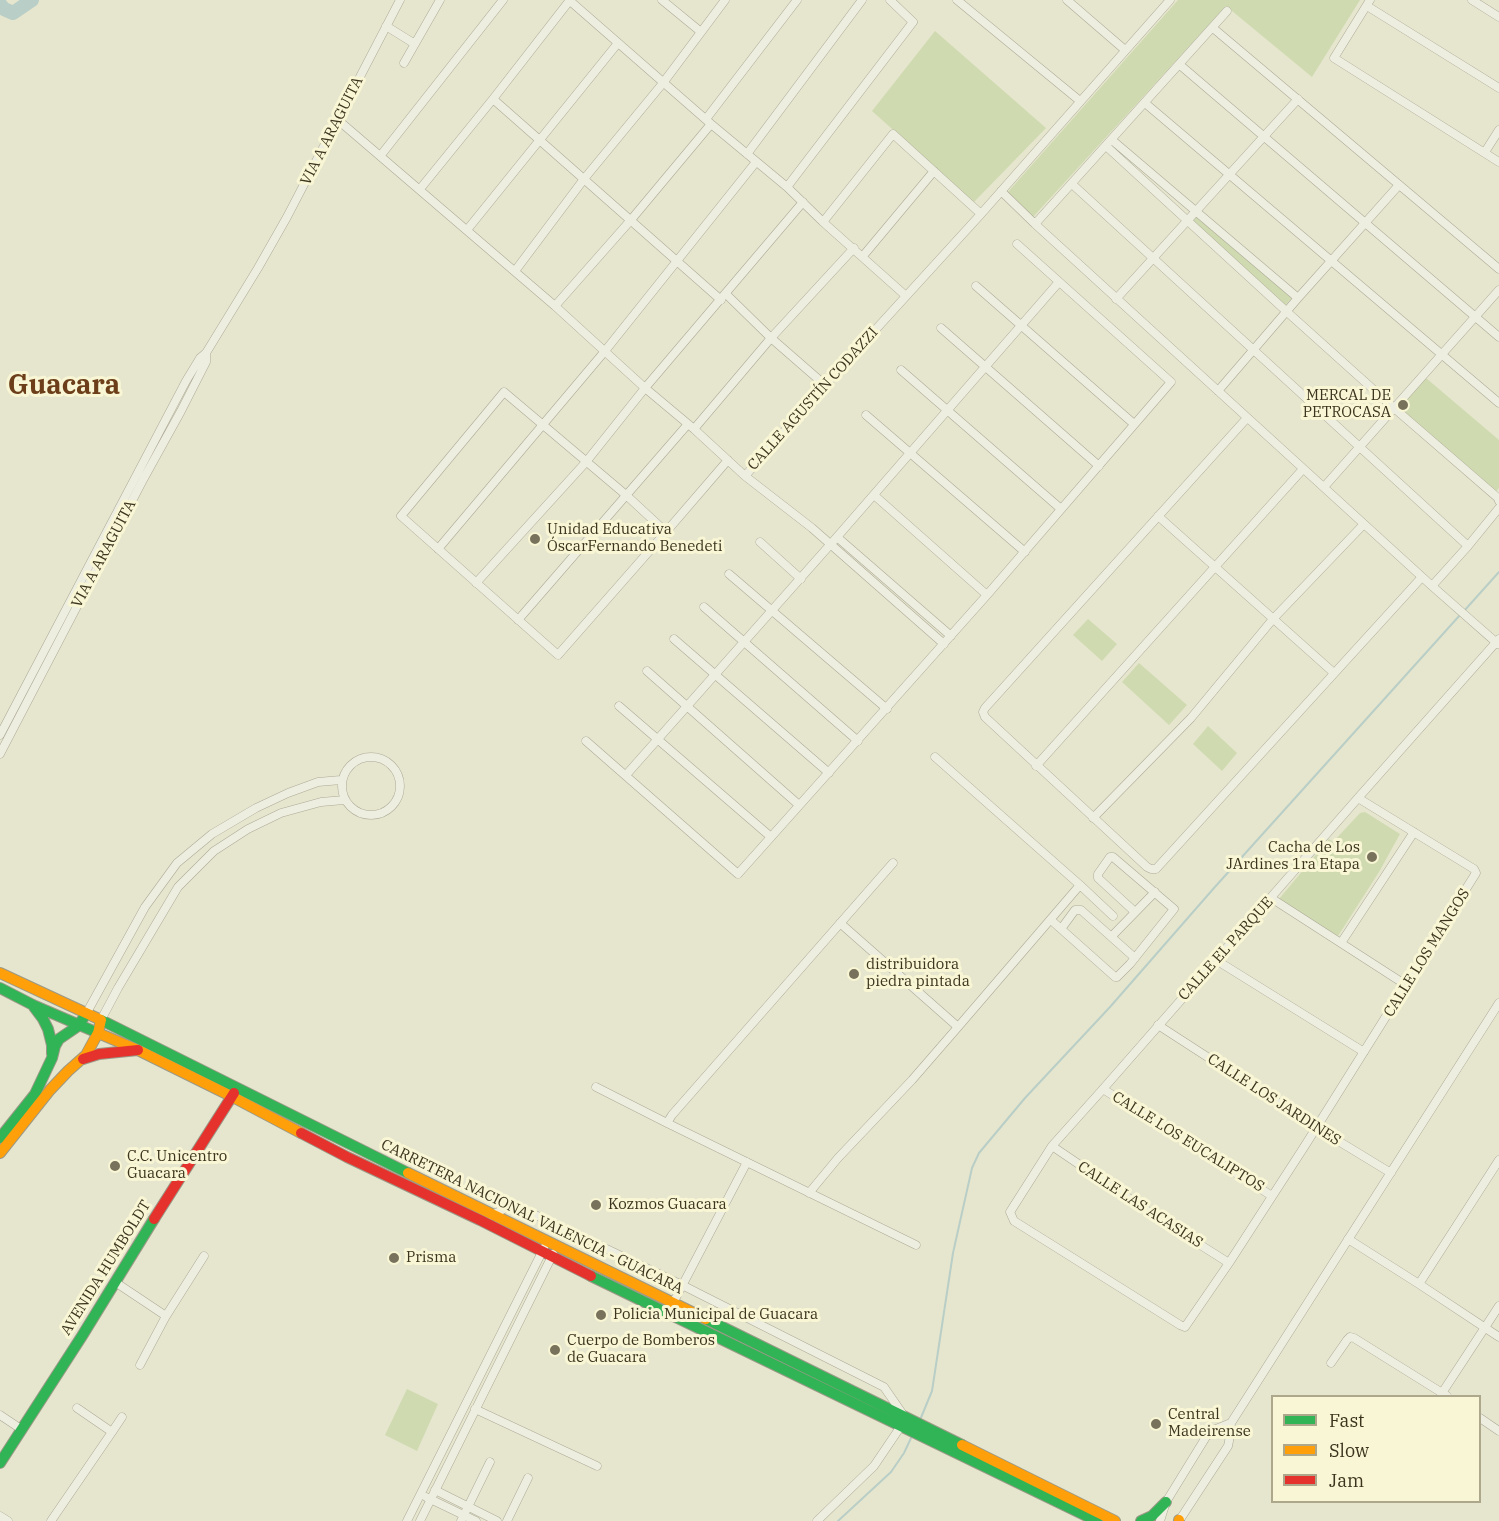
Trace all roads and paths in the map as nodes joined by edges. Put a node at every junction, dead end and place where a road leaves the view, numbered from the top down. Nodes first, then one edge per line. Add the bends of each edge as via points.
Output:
1 (400, 0) edge
2 (440, 0) edge
3 (503, 0) edge
4 (570, 0) edge
5 (662, 0) edge
6 (726, 0) edge
7 (797, 0) edge
8 (862, 0) edge
9 (890, 0) edge
10 (957, 0) edge
11 (1067, 0) edge
12 (1170, 0) edge
13 (1472, 0) edge
14 (1368, 3) edge
15 (1227, 11) dead end
16 (1499, 17) edge
17 (387, 26) junction
18 (1213, 28) junction
19 (701, 32) junction
20 (618, 43) junction
21 (415, 44) junction
22 (1125, 50) junction
23 (404, 63) dead end
24 (1179, 65) junction
25 (663, 83) junction
26 (1499, 88) edge
27 (493, 99) junction
28 (1298, 99) junction
29 (1080, 101) junction
30 (1145, 103) junction
31 (338, 120) junction
32 (708, 122) junction
33 (1499, 130) edge
34 (1264, 137) junction
35 (1112, 140) junction
36 (540, 141) junction
37 (1106, 146) junction
38 (1485, 152) junction
39 (747, 154) junction
40 (381, 155) junction
41 (756, 162) junction
42 (1499, 162) edge
43 (934, 171) junction
44 (1229, 174) junction
45 (585, 179) junction
46 (1072, 184) junction
47 (1399, 185) junction
48 (787, 187) junction
49 (420, 189) junction
50 (1001, 191) junction
51 (803, 202) junction
52 (1197, 211) junction
53 (981, 214) junction
54 (1187, 220) junction
55 (630, 221) junction
56 (823, 222) junction
57 (1365, 223) junction
58 (1035, 224) junction
59 (467, 230) junction
60 (1017, 244) dead end
61 (854, 248) junction
62 (863, 256) junction
63 (1153, 258) junction
64 (1331, 260) junction
65 (675, 261) junction
66 (1499, 268) edge
67 (515, 271) junction
68 (1059, 282) junction
69 (976, 286) dead end
70 (1499, 290) edge
71 (906, 296) junction
72 (723, 297) junction
73 (1116, 298) junction
74 (1298, 298) junction
75 (555, 306) junction
76 (1286, 311) junction
77 (1475, 317) junction
78 (1021, 326) junction
79 (941, 328) dead end
80 (1499, 337) edge
81 (771, 338) junction
82 (1252, 349) junction
83 (605, 351) junction
84 (206, 353) junction
85 (1442, 354) junction
86 (986, 367) junction
87 (902, 370) dead end
88 (825, 385) junction
89 (645, 388) junction
90 (1218, 391) junction
91 (1499, 403) edge
92 (1394, 408) junction
93 (948, 410) junction
94 (866, 415) dead end
95 (1247, 418) junction
96 (1134, 424) junction
97 (543, 425) junction
98 (691, 427) junction
99 (1360, 447) junction
100 (910, 453) junction
101 (728, 460) junction
102 (586, 462) junction
103 (1099, 466) junction
104 (1304, 469) junction
105 (745, 476) junction
106 (1324, 488) junction
107 (626, 495) junction
108 (874, 495) junction
109 (1499, 499) edge
110 (1499, 508) edge
111 (1061, 509) junction
112 (1158, 516) junction
113 (1364, 524) junction
114 (666, 532) junction
115 (837, 537) junction
116 (760, 542) dead end
117 (831, 545) junction
118 (1468, 546) junction
119 (438, 549) junction
120 (1024, 552) junction
121 (1215, 567) junction
122 (729, 574) dead end
123 (1422, 577) junction
124 (801, 579) junction
125 (476, 583) junction
126 (1432, 586) junction
127 (987, 595) junction
128 (704, 607) dead end
129 (772, 611) junction
130 (1273, 619) junction
131 (518, 620) junction
132 (951, 636) junction
133 (674, 639) dead end
134 (744, 642) junction
135 (1498, 642) edge
136 (944, 644) junction
137 (648, 671) dead end
138 (1334, 674) junction
139 (715, 675) junction
140 (619, 706) dead end
141 (688, 706) junction
142 (887, 709) junction
143 (0, 735) edge
144 (658, 740) junction
145 (586, 741) dead end
146 (858, 741) junction
147 (0, 754) edge
148 (935, 757) dead end
149 (1036, 766) junction
150 (829, 773) junction
151 (627, 775) junction
152 (341, 780) junction
153 (1358, 798) junction
154 (344, 800) junction
155 (800, 806) junction
156 (1093, 818) junction
157 (1414, 832) junction
158 (771, 837) junction
159 (893, 863) dead end
160 (1080, 885) junction
161 (1155, 892) junction
162 (1271, 898) junction
163 (1135, 912) junction
164 (1113, 916) dead end
165 (1051, 920) junction
166 (840, 923) junction
167 (1060, 929) junction
168 (1112, 936) junction
169 (1341, 943) junction
170 (1135, 958) junction
171 (1216, 960) junction
172 (0, 973) edge
173 (1406, 985) junction
174 (0, 988) edge
175 (1499, 1003) edge
176 (33, 1005) junction
177 (86, 1014) junction
178 (101, 1020) junction
179 (1158, 1025) junction
180 (78, 1026) junction
181 (958, 1027) junction
182 (98, 1034) junction
183 (138, 1050) junction
184 (1364, 1052) junction
185 (52, 1058) junction
186 (82, 1059) junction
187 (596, 1087) dead end
188 (1103, 1089) junction
189 (234, 1092) junction
190 (667, 1123) junction
191 (1318, 1125) junction
192 (0, 1138) edge
193 (1052, 1146) junction
194 (0, 1153) edge
195 (1499, 1160) edge
196 (747, 1162) junction
197 (1391, 1173) junction
198 (810, 1192) junction
199 (1272, 1196) junction
200 (492, 1215) junction
201 (1348, 1239) junction
202 (916, 1245) dead end
203 (550, 1249) junction
204 (204, 1256) dead end
205 (1229, 1263) junction
206 (115, 1282) junction
207 (1419, 1284) junction
208 (683, 1286) junction
209 (1499, 1306) edge
210 (671, 1308) junction
211 (166, 1316) junction
212 (1485, 1328) junction
213 (1499, 1337) edge
214 (1331, 1364) dead end
215 (140, 1365) dead end
216 (1445, 1395) edge
217 (77, 1408) dead end
218 (475, 1409) junction
219 (0, 1415) edge
220 (122, 1417) dead end
221 (1481, 1419) edge
222 (1231, 1423) junction
223 (912, 1425) junction
224 (21, 1429) junction
225 (1499, 1431) edge
226 (112, 1432) junction
227 (490, 1462) dead end
228 (0, 1463) edge
229 (597, 1466) dead end
230 (528, 1478) dead end
231 (435, 1490) junction
232 (421, 1494) junction
233 (431, 1499) junction
234 (1166, 1502) junction
235 (468, 1506) junction
236 (0, 1516) edge
237 (463, 1518) edge
238 (8, 1521) edge
239 (51, 1521) edge
240 (407, 1521) edge
241 (420, 1521) edge
242 (476, 1521) edge
243 (497, 1521) edge
244 (507, 1521) edge
245 (817, 1521) edge
246 (1097, 1521) edge
247 (1115, 1521) edge
248 (1141, 1521) edge
249 (1160, 1521) edge
250 (1179, 1521) edge

1 - 17 street, VIA A ARAGUITA
2 - 21 street
3 - 40 street
4 - 20 street
4 - 27 street
5 - 19 street
6 - 19 street
7 - 32 street
8 - 39 street
9 - 48 street via 914,22
10 - 29 street
11 - 22 street
12 - 22 street, CALLE AGUSTÍN CODAZZI
13 - 16 street
14 - 26 street
14 - 38 street via 1334,58
15 - 18 street
17 - 21 street
17 - 31 street, VIA A ARAGUITA
18 - 24 street
18 - 28 street
19 - 25 street
20 - 25 street
20 - 36 street
21 - 23 street
22 - 29 street, CALLE AGUSTÍN CODAZZI
24 - 30 street
24 - 34 street
25 - 32 street
25 - 45 street
27 - 36 street
27 - 49 street
28 - 34 street
28 - 47 street
29 - 50 street, CALLE AGUSTÍN CODAZZI
30 - 35 street
30 - 44 street
31 - 40 street, CALLE AGUSTÍN CODAZZI
31 - 84 street, VIA A ARAGUITA via 287,217
32 - 39 street
32 - 55 street
33 - 38 street
34 - 44 street
34 - 57 street
35 - 37 street
35 - 52 street
36 - 45 street
36 - 59 street
37 - 46 street
37 - 54 street
38 - 42 street
39 - 41 street
40 - 49 street, CALLE AGUSTÍN CODAZZI
41 - 48 street
41 - 65 street
43 - 53 street
43 - 56 street via 893,134
43 - 62 street
44 - 52 street
44 - 64 street
45 - 55 street
45 - 67 street
46 - 58 street
46 - 63 street
47 - 57 street
47 - 66 street
48 - 51 street
49 - 59 street, CALLE AGUSTÍN CODAZZI
50 - 53 street, CALLE AGUSTÍN CODAZZI
50 - 58 street
51 - 56 street
51 - 72 street
52 - 54 street
52 - 74 street
53 - 71 street, CALLE AGUSTÍN CODAZZI
54 - 63 street
54 - 76 street
55 - 65 street
55 - 75 street
56 - 61 street
57 - 64 street
57 - 77 street
58 - 73 street
59 - 67 street, CALLE AGUSTÍN CODAZZI
60 - 68 street
61 - 62 street
61 - 81 street
62 - 71 street
63 - 73 street
63 - 82 street
64 - 74 street
64 - 85 street
65 - 72 street
65 - 83 street
67 - 75 street, CALLE AGUSTÍN CODAZZI
68 - 78 street
68 - 96 street via 1171,382
69 - 78 street
70 - 77 street
71 - 88 street, CALLE AGUSTÍN CODAZZI
72 - 81 street
72 - 89 street
73 - 90 street
74 - 76 street
75 - 83 street, CALLE AGUSTÍN CODAZZI
76 - 82 street
76 - 92 street
77 - 80 street
77 - 85 street
78 - 86 street
78 - 96 street
79 - 86 street
81 - 88 street
81 - 98 street
82 - 90 street
82 - 99 street
83 - 89 street, CALLE AGUSTÍN CODAZZI
83 - 97 street
84 - 143 street, VIA A ARAGUITA via 186,381
84 - 147 street, VIA A ARAGUITA via 206,362 181,411
85 - 91 street
85 - 92 street
86 - 93 street
86 - 103 street
87 - 93 street
88 - 105 street, CALLE AGUSTÍN CODAZZI
89 - 98 street, CALLE AGUSTÍN CODAZZI
89 - 102 street
90 - 95 street
92 - 99 street
92 - 109 street
93 - 100 street
93 - 111 street
94 - 100 street
95 - 104 street
95 - 112 street
96 - 103 street
97 - 102 street
97 - 119 street
97 - 119 street via 504,392 401,516
98 - 101 street, CALLE AGUSTÍN CODAZZI
98 - 107 street
99 - 106 street
99 - 118 street
100 - 108 street
100 - 120 street
101 - 105 street, CALLE AGUSTÍN CODAZZI
101 - 114 street
102 - 107 street
102 - 125 street
103 - 111 street
104 - 106 street
104 - 121 street
105 - 117 street
106 - 113 street
107 - 114 street
107 - 131 street
108 - 115 street
108 - 127 street
110 - 118 street
111 - 120 street
112 - 121 street
112 - 149 street via 983,712
113 - 123 street
113 - 130 street
114 - 131 street via 558,655
115 - 117 street
115 - 132 street
116 - 124 street
117 - 124 street
117 - 136 street
118 - 126 street
119 - 125 street
120 - 127 street
121 - 130 street
121 - 149 street
122 - 129 street
123 - 126 street
123 - 138 street
124 - 129 street
125 - 131 street
126 - 135 street
127 - 132 street
128 - 134 street
129 - 134 street
129 - 142 street
130 - 138 street
130 - 156 street via 1191,718
132 - 136 street
133 - 139 street
134 - 139 street
134 - 146 street
135 - 153 street, CALLE EL PARQUE
136 - 142 street
137 - 141 street
138 - 156 street via 1156,869 1147,867
139 - 141 street
139 - 150 street
140 - 144 street
141 - 144 street
141 - 155 street
142 - 146 street
144 - 151 street
144 - 158 street
145 - 151 street
146 - 150 street
148 - 160 street
149 - 156 street
150 - 155 street
151 - 158 street via 738,874
152 - 154 street
152 - 154 street via 352,762 374,756 393,766 399,776 398,798 383,813 361,814
152 - 177 street via 318,782 256,808 212,834 177,863 145,907
153 - 157 street, CALLE LOS MANGOS
153 - 162 street, CALLE EL PARQUE
154 - 178 street via 281,813 214,851 178,887
155 - 158 street
157 - 169 street
157 - 173 street, CALLE LOS MANGOS via 1476,873
159 - 166 street
160 - 164 street
160 - 165 street
161 - 163 street
161 - 163 street via 1113,856 1109,858 1098,878
161 - 170 street via 1174,910
162 - 169 street
162 - 171 street, CALLE EL PARQUE
163 - 168 street
165 - 167 street
165 - 181 street
166 - 181 street
166 - 190 street
167 - 168 street via 1078,909
167 - 170 street via 1115,977
168 - 170 street
169 - 173 street
171 - 179 street, CALLE EL PARQUE
171 - 184 street
172 - 177 main road, CARRETERA NACIONAL VALENCIA - GUACARA
173 - 184 street, CALLE LOS MANGOS
174 - 176 main road, CARRETERA NACIONAL VALENCIA - GUACARA
175 - 197 street
176 - 180 main road, CARRETERA NACIONAL VALENCIA - GUACARA
176 - 185 main road via 48,1029
177 - 178 main road, CARRETERA NACIONAL VALENCIA - GUACARA
177 - 180 main road
178 - 182 main road
178 - 189 main road, CARRETERA NACIONAL VALENCIA - GUACARA
179 - 188 street, CALLE EL PARQUE
179 - 191 street, CALLE LOS JARDINES
180 - 182 main road, CARRETERA NACIONAL VALENCIA - GUACARA
180 - 185 main road via 59,1039
181 - 198 street
182 - 183 main road, CARRETERA NACIONAL VALENCIA - GUACARA
182 - 186 main road
183 - 186 main road
183 - 189 main road, CARRETERA NACIONAL VALENCIA - GUACARA
184 - 191 street, CALLE LOS MANGOS
185 - 192 main road via 34,1094
186 - 194 main road via 50,1090
187 - 190 street
188 - 193 street, CALLE EL PARQUE
188 - 199 street, CALLE LOS EUCALIPTOS
189 - 200 main road, CARRETERA NACIONAL VALENCIA - GUACARA
189 - 203 main road, CARRETERA NACIONAL VALENCIA - GUACARA via 347,1158
189 - 206 main road, AVENIDA HUMBOLDT
190 - 196 street
191 - 197 street, CALLE LOS JARDINES
191 - 199 street
193 - 205 street, CALLE LAS ACASIAS
193 - 205 street, CALLE EL PARQUE via 1010,1212 1014,1221 1185,1327
195 - 207 street
196 - 198 street
196 - 208 street
197 - 201 street
198 - 202 street
199 - 205 street
200 - 203 main road, CARRETERA NACIONAL VALENCIA - GUACARA
200 - 208 street via 508,1207 525,1210
201 - 207 street
201 - 222 street
203 - 210 main road, CARRETERA NACIONAL VALENCIA - GUACARA
203 - 218 street
203 - 232 street
204 - 211 street
206 - 211 street
206 - 224 main road, AVENIDA HUMBOLDT
207 - 212 street
208 - 210 street
208 - 223 street via 884,1387
209 - 212 street
210 - 223 main road, CARRETERA NACIONAL VALENCIA - GUACARA
211 - 215 street
212 - 213 street
212 - 216 street
214 - 216 street via 1347,1340 1354,1338
217 - 226 street
218 - 229 street
218 - 231 street
219 - 224 street
220 - 226 street
221 - 225 street
222 - 234 street via 1206,1437
222 - 250 street via 1228,1446
223 - 245 street
223 - 246 main road, CARRETERA NACIONAL VALENCIA - GUACARA
223 - 247 main road, CARRETERA NACIONAL VALENCIA - GUACARA
224 - 228 main road, AVENIDA HUMBOLDT
226 - 239 street
227 - 235 street
230 - 244 street
231 - 233 street
231 - 235 street
232 - 233 street
232 - 240 street
233 - 237 street
233 - 241 street
234 - 248 main road
234 - 249 street
235 - 237 street
235 - 243 street
236 - 238 street
237 - 242 street

